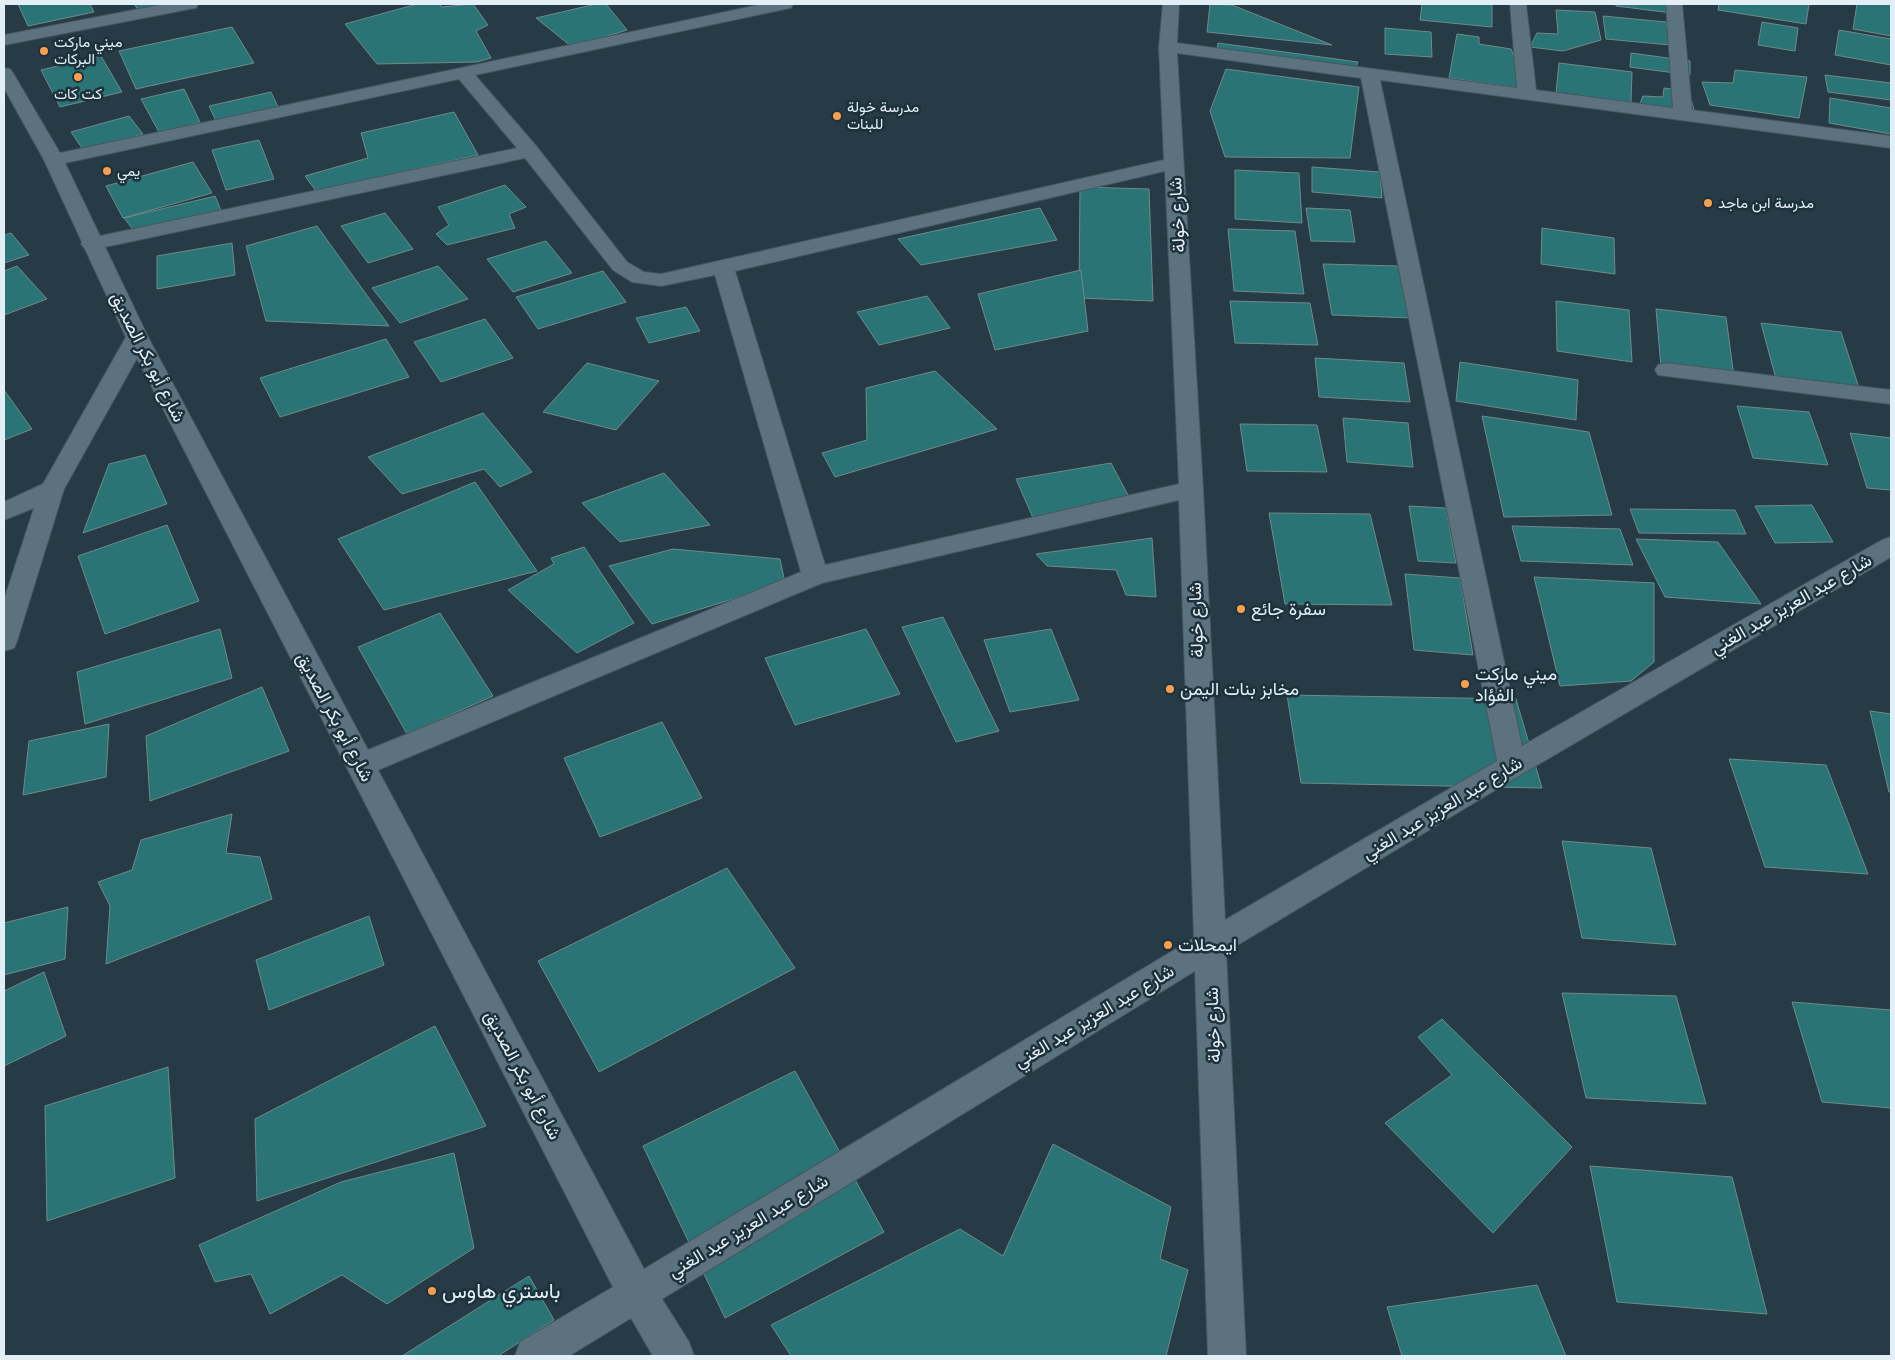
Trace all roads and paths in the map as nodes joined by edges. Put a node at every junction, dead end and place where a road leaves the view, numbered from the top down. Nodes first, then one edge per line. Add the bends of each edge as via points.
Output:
1 (190, 4) edge
2 (782, 4) edge
3 (1171, 4) edge
4 (1518, 4) edge
5 (1674, 4) edge
6 (4, 40) edge
7 (1168, 47) junction
8 (1369, 72) junction
9 (4, 73) edge
10 (464, 73) junction
11 (1527, 93) junction
12 (1683, 114) junction
13 (1891, 142) edge
14 (530, 151) junction
15 (54, 160) junction
16 (1175, 163) junction
17 (92, 244) junction
18 (723, 267) junction
19 (137, 337) junction
20 (1666, 370) dead end
21 (1891, 397) edge
22 (52, 489) junction
23 (1191, 489) junction
24 (4, 512) edge
25 (1891, 546) edge
26 (815, 576) junction
27 (4, 641) edge
28 (360, 764) junction
29 (1512, 766) junction
30 (1210, 945) junction
31 (637, 1294) junction
32 (534, 1356) edge
33 (675, 1356) edge
34 (1227, 1356) edge

1 - 6 street
2 - 10 street
3 - 7 street, شارع خولة
4 - 11 street
5 - 12 street
7 - 8 street
7 - 16 street, شارع خولة
8 - 11 street
8 - 29 street
9 - 15 street, شارع أبو بكر الصديق
10 - 14 street
10 - 15 street
11 - 12 street
12 - 13 street
14 - 17 street
14 - 18 street via 620,266 639,278 661,280
15 - 17 street, شارع أبو بكر الصديق
16 - 18 street
16 - 23 street, شارع خولة
17 - 19 street, شارع أبو بكر الصديق
18 - 26 street
19 - 22 street
19 - 28 street, شارع أبو بكر الصديق
20 - 21 street
22 - 24 street
22 - 27 street
23 - 26 street
23 - 30 street, شارع خولة
25 - 29 street, شارع عبد العزيز عبد الغني
26 - 28 street
28 - 31 street, شارع أبو بكر الصديق
29 - 30 street, شارع عبد العزيز عبد الغني
30 - 31 street, شارع عبد العزيز عبد الغني
30 - 34 street, شارع خولة
31 - 32 street, شارع عبد العزيز عبد الغني
31 - 33 street, شارع أبو بكر الصديق

